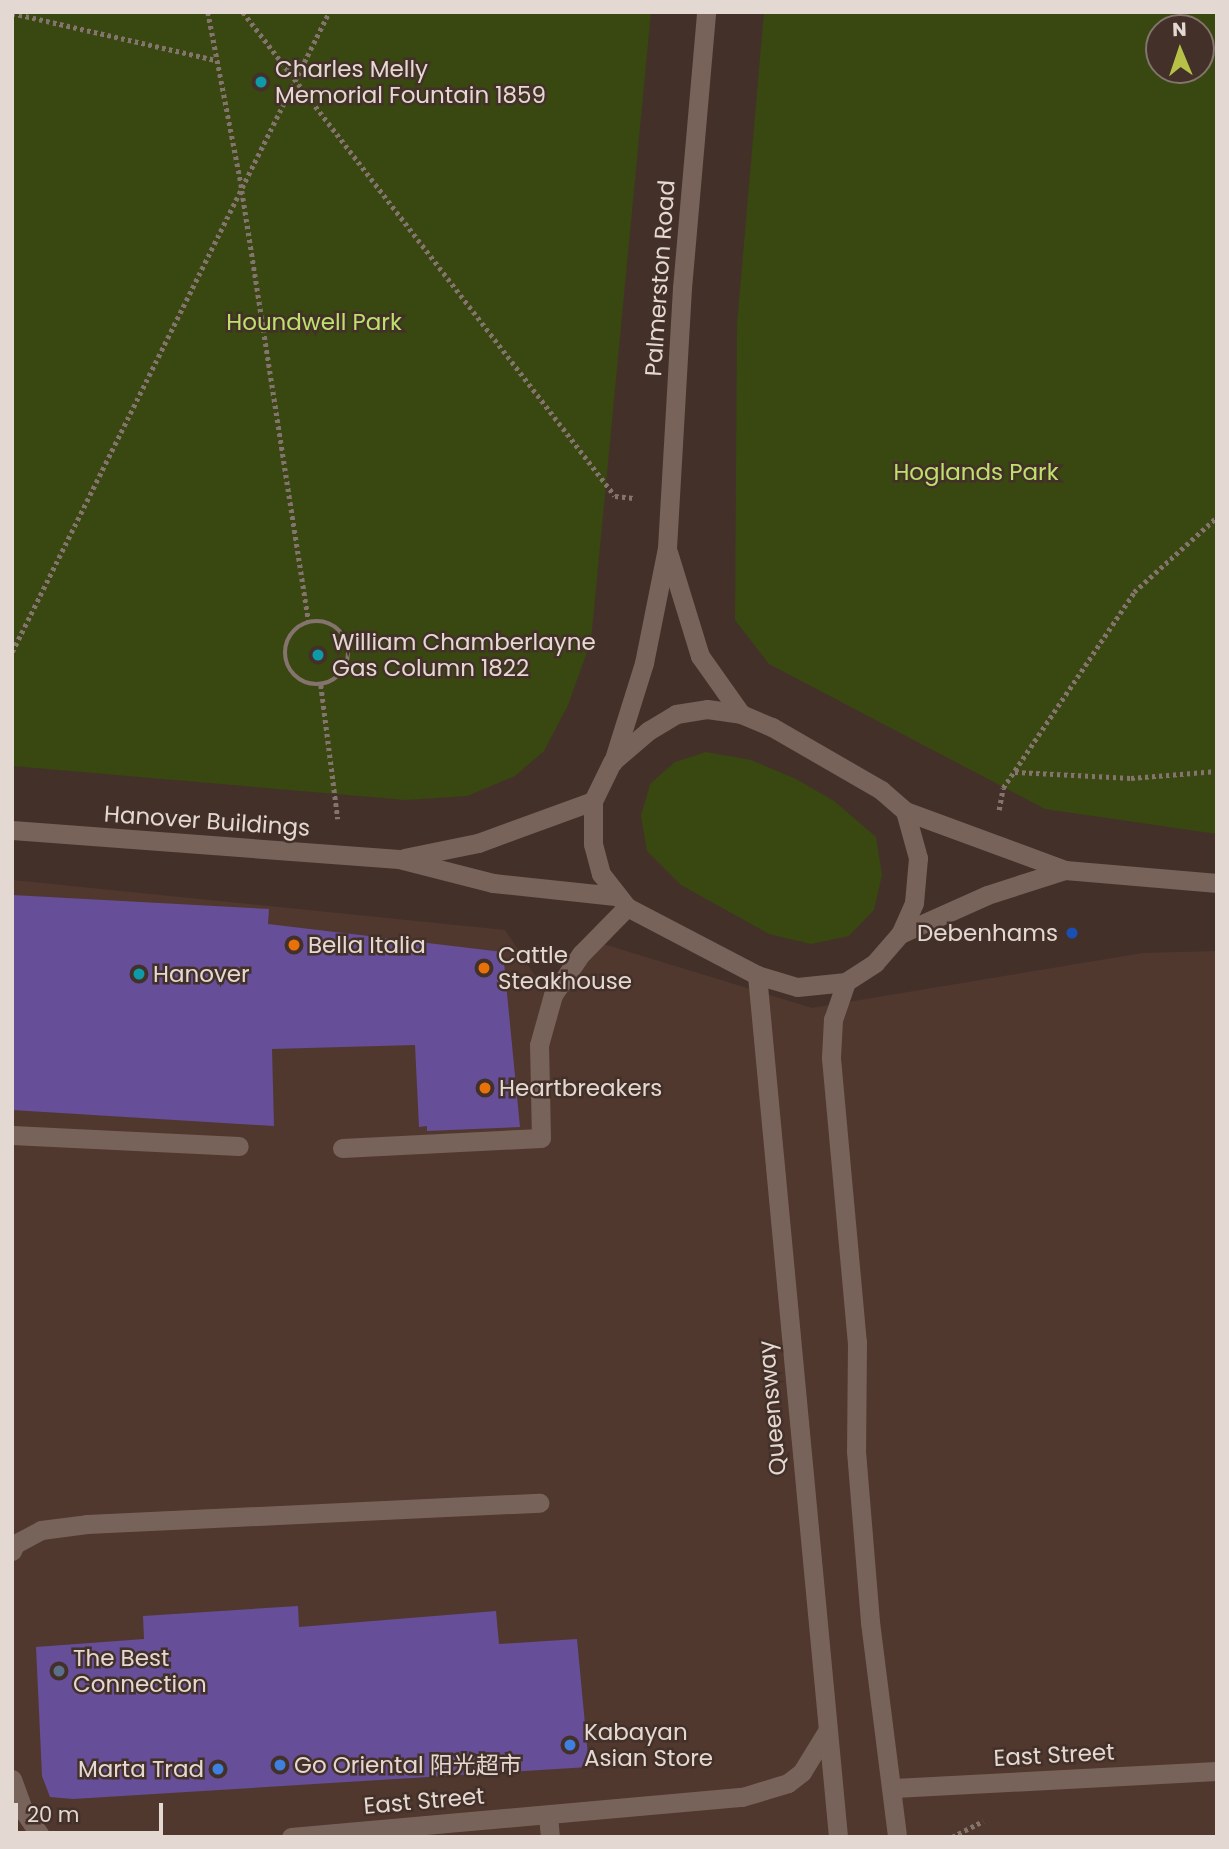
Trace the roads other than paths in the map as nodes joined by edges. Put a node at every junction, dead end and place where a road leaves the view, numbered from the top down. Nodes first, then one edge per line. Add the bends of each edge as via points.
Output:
1 (706, 12) edge
2 (667, 548) junction
3 (741, 714) junction
4 (612, 762) junction
5 (593, 801) junction
6 (905, 811) junction
7 (12, 830) edge
8 (399, 859) junction
9 (1065, 870) junction
10 (1217, 883) edge
11 (621, 902) junction
12 (900, 934) junction
13 (757, 975) junction
14 (846, 982) junction
15 (12, 1135) edge
16 (239, 1146) dead end
17 (342, 1148) dead end
18 (540, 1503) dead end
19 (12, 1551) edge
20 (826, 1733) junction
21 (1217, 1772) edge
22 (12, 1779) edge
23 (894, 1788) junction
24 (548, 1815) junction
25 (41, 1837) edge
26 (291, 1837) edge
27 (550, 1837) edge
28 (838, 1837) edge
29 (897, 1837) edge

1 - 2 street, Palmerston Road via 682,288
2 - 3 street, Palmerston Road via 683,613 700,656
2 - 4 street, Palmerston Road via 643,663
3 - 4 street via 708,709 676,714 648,730
3 - 6 street via 881,790
4 - 5 street
5 - 8 street, Hanover Buildings via 478,843
5 - 11 street via 593,844 601,874
6 - 9 street
6 - 12 street via 918,859 914,902
7 - 8 street, Hanover Buildings
8 - 11 street, Hanover Buildings via 493,883
9 - 10 street
9 - 12 street via 987,895
11 - 13 street
11 - 17 street via 553,995 539,1045 541,1138
12 - 14 street via 875,963
13 - 14 street via 797,987
13 - 20 street, Queensway
14 - 23 street via 833,1019 831,1059 857,1342 856,1451 870,1622
15 - 16 street
18 - 19 street via 87,1524 41,1530 15,1544
20 - 24 street, East Street via 802,1772 767,1792
20 - 28 street, Queensway
21 - 23 street, East Street
22 - 25 street via 23,1810
23 - 29 street
24 - 26 street, East Street
24 - 27 street

